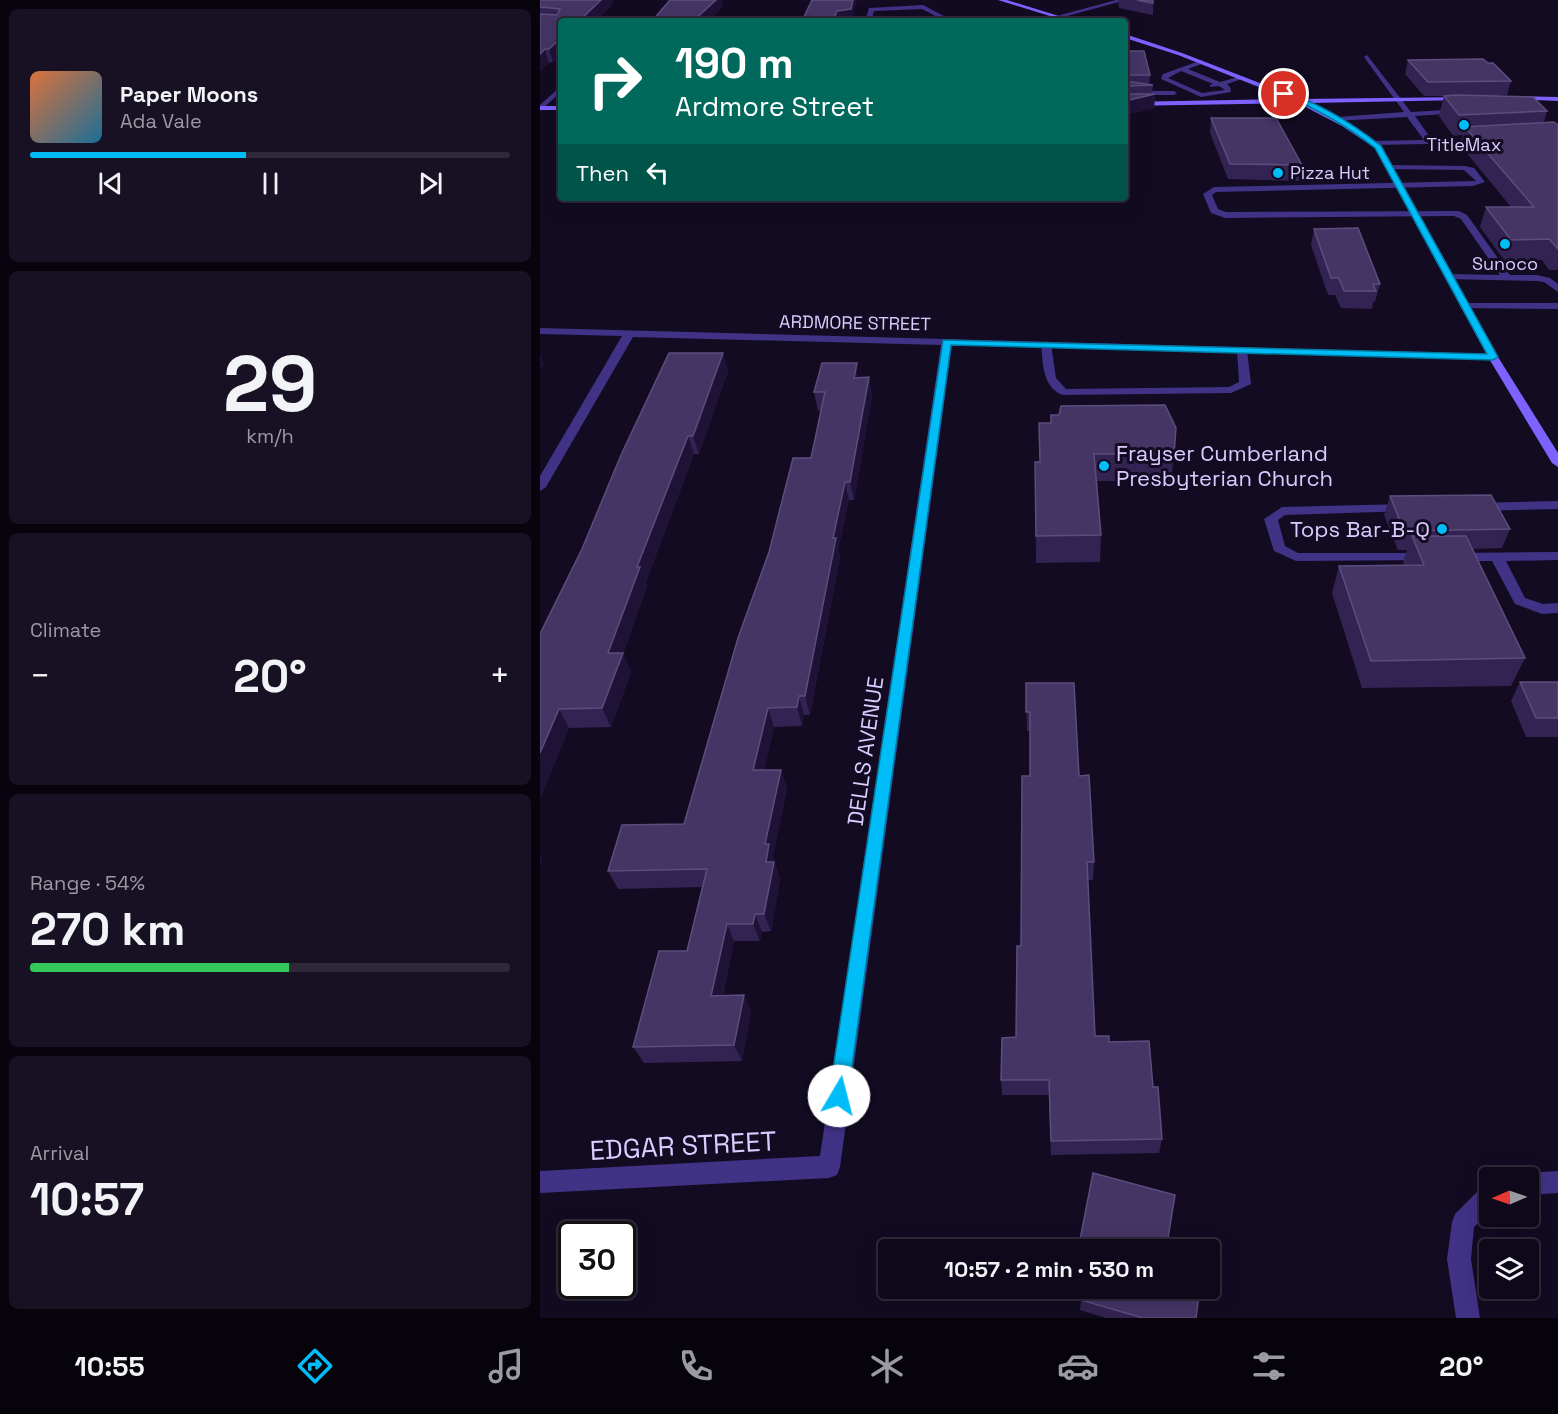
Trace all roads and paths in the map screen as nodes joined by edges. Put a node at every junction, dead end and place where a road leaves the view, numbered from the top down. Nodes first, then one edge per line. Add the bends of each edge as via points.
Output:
1 (1001, 0) edge
2 (1123, 0) edge
3 (1056, 16) junction
4 (869, 18) edge
5 (943, 18) edge
6 (1062, 18) edge
7 (1128, 37) edge
8 (1367, 57) dead end
9 (1202, 62) junction
10 (1181, 69) junction
11 (1242, 78) junction
12 (1179, 84) junction
13 (1216, 85) junction
14 (558, 91) edge
15 (1128, 93) edge
16 (1174, 93) junction
17 (1475, 98) edge
18 (1511, 98) edge
19 (1397, 99) junction
20 (1458, 99) junction
21 (1558, 99) edge
22 (1305, 102) junction
23 (1128, 104) edge
24 (1177, 104) junction
25 (540, 108) edge
26 (558, 108) edge
27 (1409, 114) junction
28 (1337, 119) junction
29 (1493, 141) edge
30 (1430, 142) junction
31 (1373, 143) junction
32 (1389, 167) junction
33 (1399, 186) junction
34 (1414, 212) junction
35 (1449, 277) junction
36 (1507, 278) junction
37 (1558, 289) edge
38 (1465, 306) junction
39 (1558, 306) edge
40 (540, 331) edge
41 (629, 334) junction
42 (946, 342) junction
43 (1046, 344) junction
44 (1242, 350) junction
45 (1493, 357) junction
46 (1558, 463) edge
47 (540, 487) edge
48 (1558, 505) edge
49 (1463, 507) edge
50 (1416, 508) edge
51 (1497, 556) junction
52 (1558, 556) edge
53 (1558, 608) edge
54 (829, 1167) joint
55 (540, 1182) edge
56 (1558, 1182) edge
57 (1539, 1183) edge
58 (1479, 1206) edge
59 (1468, 1318) edge

1 - 3 main road
2 - 3 street
3 - 6 main road
4 - 5 street via 871,9 923,7
7 - 9 main road
8 - 19 street
9 - 10 street
9 - 11 main road
10 - 12 street via 1164,79
10 - 13 street
11 - 13 street
11 - 22 main road
12 - 13 street via 1212,95 1229,91
12 - 16 street
14 - 25 street
15 - 16 street
16 - 24 street
17 - 20 main road
18 - 21 main road
19 - 20 main road
19 - 22 main road
19 - 27 street
20 - 27 street via 1469,111
22 - 24 main road
22 - 28 main road
23 - 24 main road
25 - 26 main road
27 - 28 street
27 - 30 street
28 - 31 main road
29 - 30 street
30 - 31 street
31 - 32 main road
32 - 33 main road
32 - 33 street via 1465,168 1481,182
33 - 34 main road
33 - 34 street via 1214,190 1207,194 1214,211 1225,215
34 - 35 main road
34 - 36 street via 1456,213 1464,217
35 - 36 street
35 - 38 main road
36 - 37 street via 1547,280
38 - 39 street
38 - 45 main road
40 - 41 street, ARDMORE STREET
41 - 42 street, ARDMORE STREET
41 - 47 street
42 - 43 street, ARDMORE STREET
42 - 54 street, DELLS AVENUE
43 - 44 street, ARDMORE STREET
43 - 44 street via 1050,379 1063,392 1231,390 1245,384
44 - 45 street, ARDMORE STREET
45 - 46 main road
48 - 49 street
50 - 51 street via 1282,511 1271,519 1279,548 1296,557
51 - 52 street
51 - 53 street via 1520,601 1542,609
54 - 55 street, EDGAR STREET
56 - 57 street
58 - 59 street via 1463,1222 1459,1259

